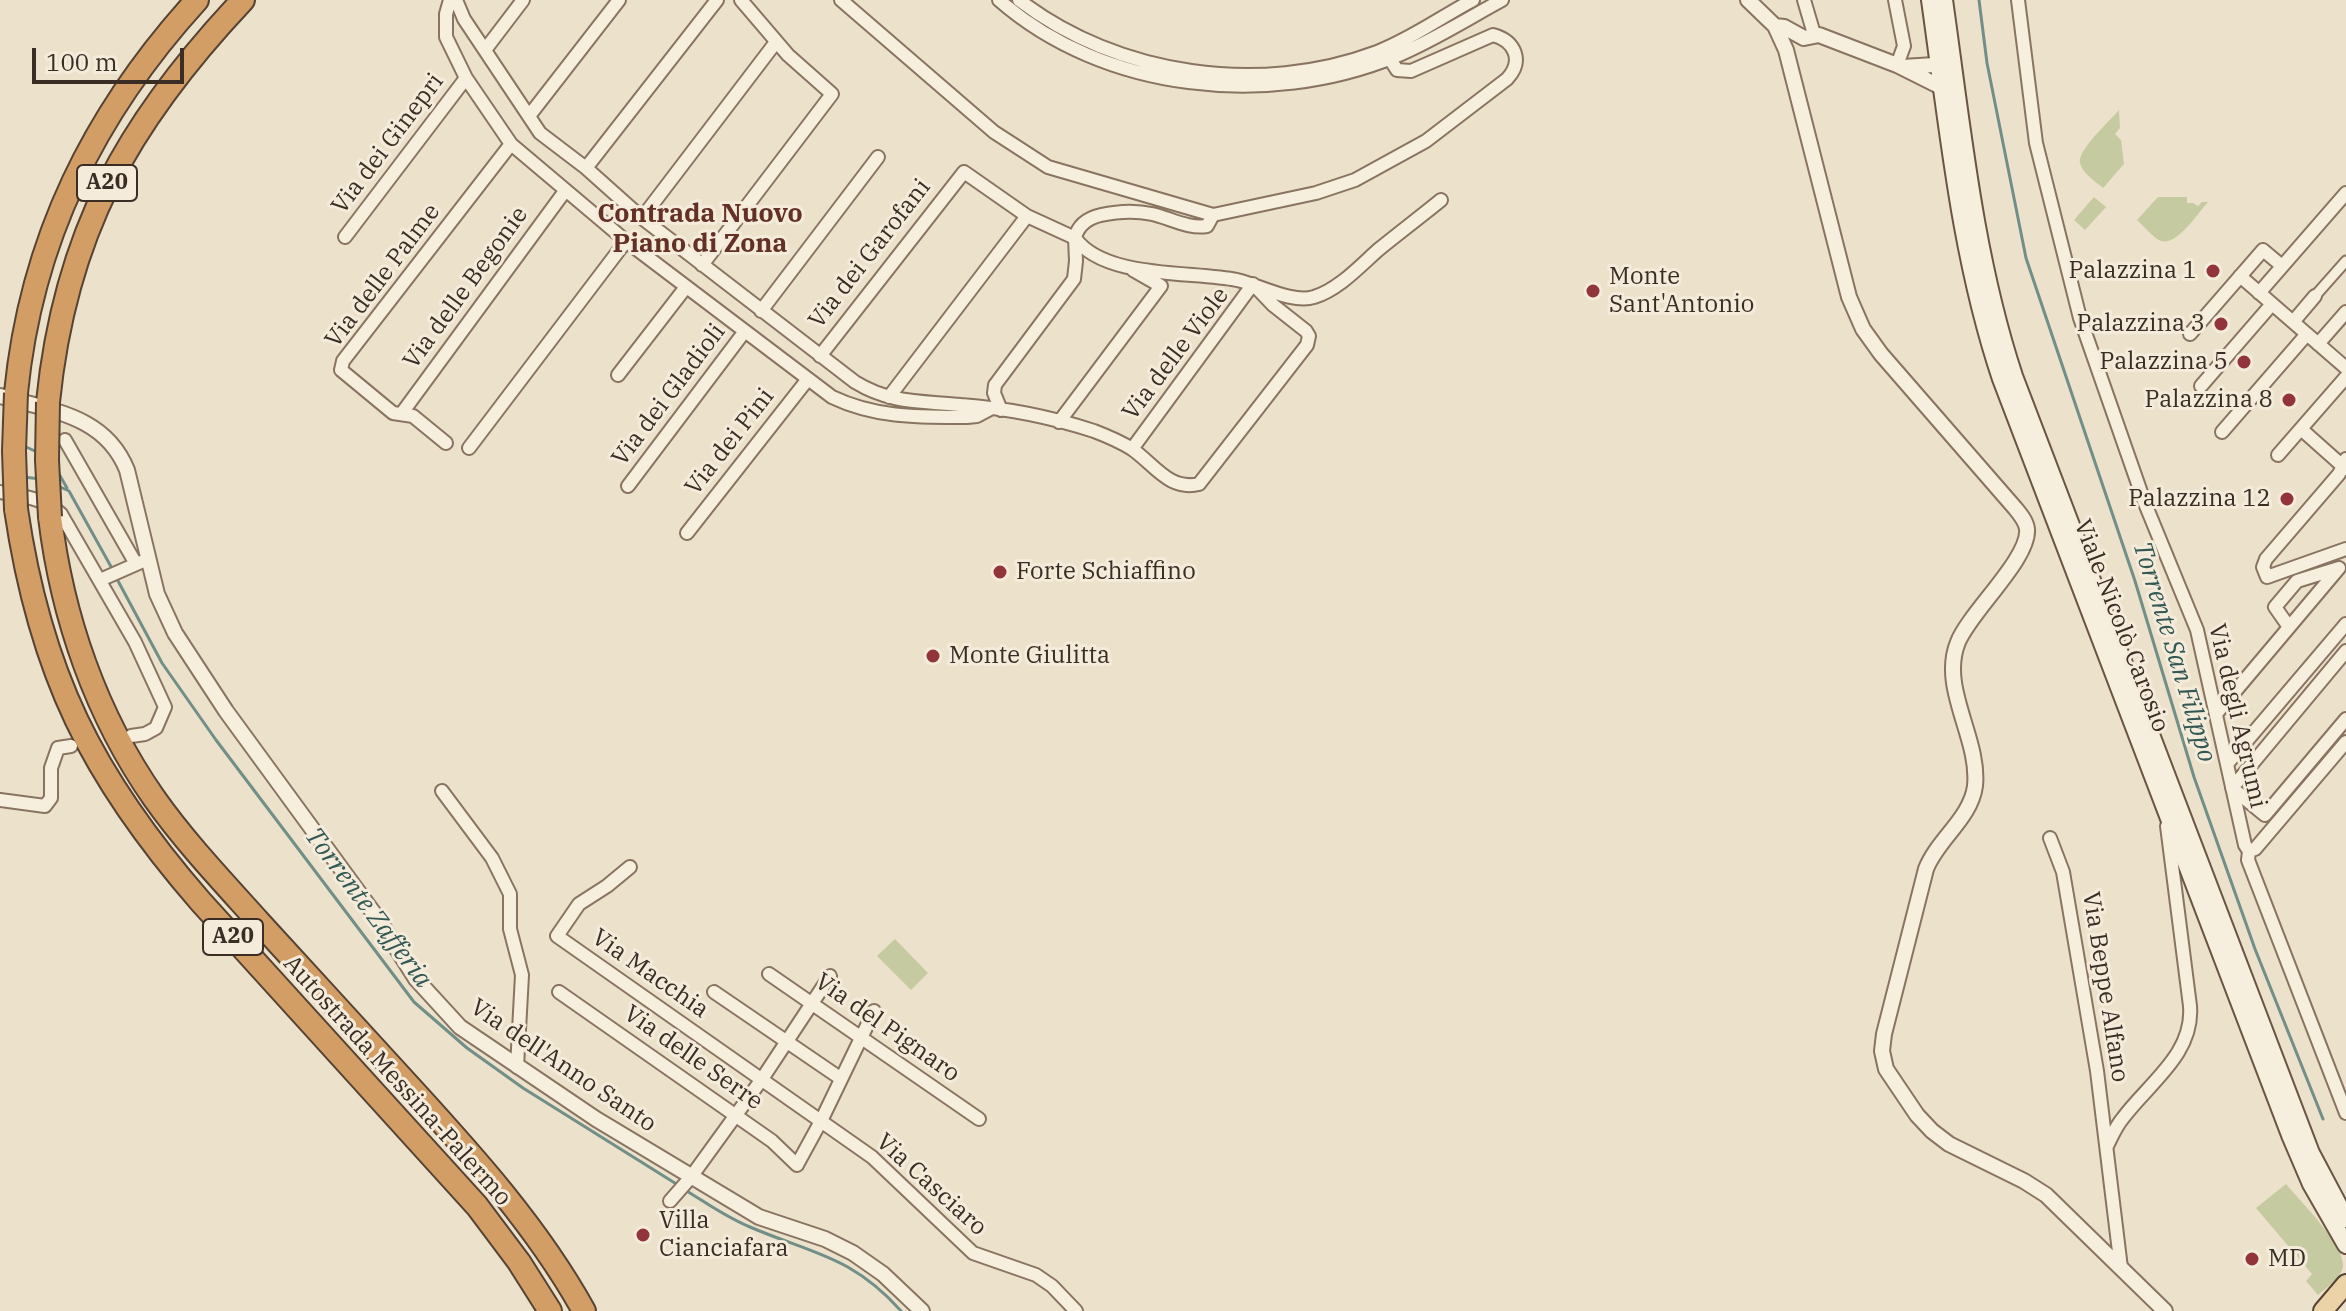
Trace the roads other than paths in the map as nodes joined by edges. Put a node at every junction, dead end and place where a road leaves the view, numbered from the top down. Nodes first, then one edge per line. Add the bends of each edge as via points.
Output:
1 (197, 0) edge
2 (243, 0) edge
3 (453, 0) edge
4 (523, 0) edge
5 (619, 0) edge
6 (717, 0) edge
7 (741, 0) edge
8 (841, 0) edge
9 (999, 0) edge
10 (1019, 0) edge
11 (1473, 0) edge
12 (1502, 0) edge
13 (1748, 0) edge
14 (1804, 0) edge
15 (1895, 0) edge
16 (1930, 0) edge
17 (1944, 0) edge
18 (2018, 0) edge
19 (1775, 26) junction
20 (1814, 34) junction
21 (776, 42) junction
22 (485, 50) junction
23 (1390, 59) junction
24 (1946, 64) junction
25 (1900, 66) junction
26 (466, 78) junction
27 (1943, 88) junction
28 (529, 116) junction
29 (511, 144) junction
30 (878, 157) dead end
31 (586, 168) junction
32 (565, 191) junction
33 (2346, 193) edge
34 (1441, 200) dead end
35 (1213, 215) junction
36 (1027, 216) junction
37 (642, 218) junction
38 (345, 237) dead end
39 (1075, 238) junction
40 (626, 241) junction
41 (2346, 261) edge
42 (1124, 264) junction
43 (702, 265) junction
44 (2282, 266) junction
45 (2240, 276) junction
46 (1253, 284) junction
47 (686, 287) junction
48 (2259, 293) junction
49 (2315, 296) joint
50 (2272, 304) junction
51 (761, 311) junction
52 (2346, 312) edge
53 (2293, 322) junction
54 (745, 331) junction
55 (2190, 334) dead end
56 (2307, 334) junction
57 (2318, 344) junction
58 (820, 356) junction
59 (2346, 368) edge
60 (618, 375) dead end
61 (2346, 377) edge
62 (808, 379) junction
63 (2201, 386) dead end
64 (8, 395) edge
65 (889, 397) junction
66 (997, 409) junction
67 (402, 413) junction
68 (1059, 422) junction
69 (2301, 429) junction
70 (2222, 432) dead end
71 (65, 440) dead end
72 (446, 443) dead end
73 (469, 448) dead end
74 (1132, 449) junction
75 (2278, 455) dead end
76 (2345, 465) edge
77 (628, 486) dead end
78 (0, 492) edge
79 (687, 533) dead end
80 (2346, 549) edge
81 (139, 563) junction
82 (102, 579) junction
83 (2346, 624) edge
84 (2289, 627) junction
85 (2346, 651) edge
86 (2216, 714) junction
87 (2346, 719) edge
88 (131, 736) dead end
89 (2330, 738) junction
90 (2344, 745) edge
91 (71, 746) dead end
92 (2227, 764) junction
93 (2232, 788) junction
94 (442, 791) dead end
95 (0, 800) edge
96 (2166, 811) junction
97 (2050, 838) dead end
98 (2249, 851) junction
99 (630, 867) dead end
100 (769, 974) dead end
101 (830, 976) dead end
102 (559, 992) dead end
103 (714, 992) dead end
104 (812, 1003) junction
105 (874, 1011) dead end
106 (861, 1037) junction
107 (786, 1041) junction
108 (517, 1067) junction
109 (840, 1078) junction
110 (762, 1079) junction
111 (2346, 1113) edge
112 (735, 1114) junction
113 (979, 1119) dead end
114 (821, 1121) junction
115 (2107, 1146) junction
116 (689, 1179) junction
117 (673, 1198) dead end
118 (2344, 1213) edge
119 (2346, 1245) edge
120 (2121, 1268) junction
121 (2135, 1282) junction
122 (2346, 1284) edge
123 (550, 1311) edge
124 (584, 1311) edge
125 (922, 1311) edge
126 (1076, 1311) edge
127 (2165, 1311) edge
128 (2323, 1311) edge

1 - 64 highway, A20 via 120,97 64,199
2 - 124 highway, Autostrada Messina-Palermo / A20, bridge via 161,95 115,167 71,278 48,402 50,517 59,579 81,656 113,727 153,796 224,883 499,1187 544,1245
3 - 22 street
3 - 26 street via 446,14 446,37
4 - 22 street
5 - 28 street
6 - 31 street
7 - 21 street
8 - 35 street via 994,132 1048,167
9 - 23 street via 1062,42 1163,79 1196,85 1261,87 1347,73
10 - 11 street via 1081,38 1138,60 1193,72 1250,75 1350,61 1398,43
12 - 23 street
13 - 19 street
14 - 20 street
15 - 25 street via 1904,46
16 - 24 main road, Viale Nicolò Carosio
17 - 24 main road, Viale Nicolò Carosio
18 - 86 street, Via degli Agrumi via 2036,143 2080,318 2144,501 2197,630
19 - 20 street via 1804,38
19 - 120 street via 1791,64 1846,287 1863,329 2015,508 2027,531 2018,557 1956,647 1953,674 1975,785 1966,809 1926,869 1886,1024 1883,1060 1889,1077 1932,1131 2046,1195
20 - 25 street
21 - 37 street
21 - 43 street via 832,94
22 - 28 street
23 - 35 street via 1404,73 1493,35 1506,39 1517,58 1507,79 1448,126 1355,180
24 - 25 street
24 - 27 main road, Viale Nicolò Carosio
24 - 118 main road, Viale Nicolò Carosio via 1979,243 2014,376 2311,1153
25 - 27 street
26 - 29 street
26 - 38 street, Via dei Ginepri
27 - 96 main road, Viale Nicolò Carosio via 1966,245 1992,355
28 - 31 street via 540,133
29 - 32 street
29 - 67 street, Via delle Palme via 343,361 341,370 347,376 393,413
30 - 51 street
31 - 37 street
32 - 40 street
32 - 67 street, Via delle Begonie
33 - 44 street
34 - 46 street via 1340,283 1313,298 1274,294
35 - 39 street via 1207,226 1199,227 1123,210 1091,217
36 - 39 street
36 - 58 street, Via dei Garofani via 964,172
36 - 65 street
37 - 43 street
39 - 42 street via 1083,249
39 - 66 street via 1074,279 995,385
40 - 47 street
40 - 73 street
41 - 49 street
42 - 46 street
42 - 68 street via 1161,286
43 - 51 street
44 - 45 street via 2263,250
44 - 48 street
45 - 48 street
45 - 55 street
46 - 74 street, Via delle Viole
46 - 74 street via 1306,331 1307,345 1199,484 1173,483
47 - 54 street
47 - 60 street
48 - 50 street
49 - 53 street
50 - 53 street
50 - 63 street
51 - 58 street
52 - 57 street
53 - 56 street
54 - 62 street
54 - 77 street, Via dei Gladioli
56 - 57 street
56 - 70 street
57 - 59 street
58 - 65 street via 855,382
61 - 69 street
62 - 66 street via 849,406 890,415 967,417
62 - 79 street, Via dei Pini
64 - 81 street, Via dell'Anno Santo via 82,421 110,440 127,470
64 - 123 highway, Autostrada Messina-Palermo / A20, bridge via 16,509 33,605 55,673 96,760 166,862 477,1206
65 - 66 street
66 - 68 street
67 - 72 street, Via delle Palme
68 - 74 street
69 - 75 street
69 - 76 street
71 - 81 street
76 - 80 street via 2263,567 2267,577
78 - 82 street via 53,506
81 - 82 street
81 - 108 street, Via dell'Anno Santo via 189,656 416,979 460,1027
82 - 88 street via 164,701 156,728
83 - 92 street
84 - 84 street via 2339,568 2297,581 2275,607
84 - 86 street
85 - 93 street
86 - 92 street, Via degli Agrumi
87 - 89 street
89 - 90 street
89 - 93 street via 2265,815
90 - 98 street
91 - 95 street via 58,748 51,768 51,798 45,806
92 - 93 street, Via degli Agrumi
93 - 98 street, Via degli Agrumi
94 - 108 street via 508,886 510,929 522,975
96 - 115 street via 2189,1027 2173,1060 2123,1117
96 - 119 main road, Viale Nicolò Carosio via 2300,1159
97 - 115 street, Via Beppe Alfano via 2068,897
98 - 111 street, Via degli Agrumi via 2248,860
99 - 110 street, Via Macchia via 579,904 557,936
100 - 104 street, Via del Pignaro
101 - 104 street
102 - 112 street, Via delle Serre
103 - 107 street
104 - 106 street, Via del Pignaro
104 - 107 street
105 - 106 street
106 - 109 street
106 - 113 street, Via del Pignaro
107 - 109 street
107 - 110 street
108 - 116 street, Via dell'Anno Santo
109 - 114 street
110 - 112 street
110 - 114 street, Via Casciaro
112 - 114 street, Via delle Serre via 797,1165
112 - 116 street
114 - 126 street, Via Casciaro via 882,1165 977,1256 1036,1275
115 - 120 street
115 - 121 street via 2114,1155
116 - 117 street
116 - 125 street, Via dell'Anno Santo via 759,1217 853,1253
120 - 121 street
121 - 127 street
122 - 128 main road

